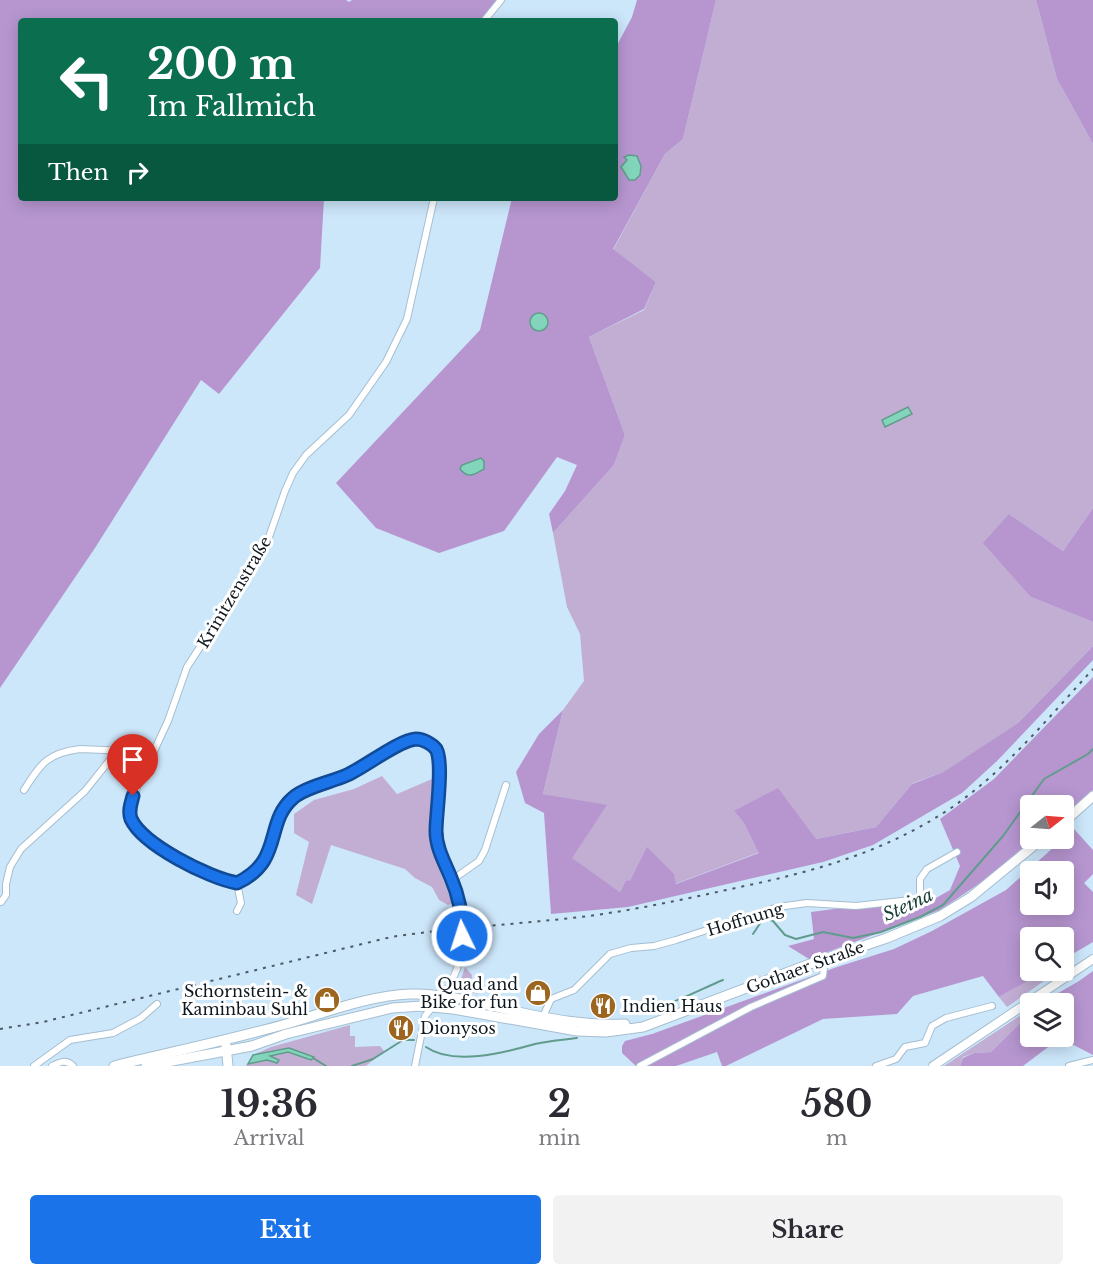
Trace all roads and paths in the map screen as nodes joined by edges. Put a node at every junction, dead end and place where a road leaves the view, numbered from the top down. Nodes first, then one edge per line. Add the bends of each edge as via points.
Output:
1 (501, 0) edge
2 (486, 18) edge
3 (433, 201) edge
4 (117, 751) junction
5 (154, 752) junction
6 (506, 785) dead end
7 (24, 789) dead end
8 (1093, 796) edge
9 (1074, 813) edge
10 (1030, 849) edge
11 (957, 852) dead end
12 (452, 880) junction
13 (237, 883) junction
14 (1, 902) edge
15 (237, 911) dead end
16 (825, 959) junction
17 (1093, 959) edge
18 (443, 996) junction
19 (157, 1005) dead end
20 (992, 1006) dead end
21 (432, 1007) junction
22 (541, 1022) junction
23 (224, 1040) junction
24 (227, 1051) junction
25 (1093, 1060) edge
26 (33, 1066) edge
27 (52, 1066) edge
28 (73, 1066) edge
29 (114, 1066) edge
30 (146, 1066) edge
31 (228, 1066) edge
32 (415, 1066) edge
33 (640, 1066) edge
34 (876, 1066) edge
35 (933, 1066) edge
36 (1069, 1066) edge

1 - 2 street
3 - 5 street, Krinitzenstraße via 407,319 391,352 349,415 306,455 293,473 269,537 188,667
4 - 5 street
4 - 7 street via 80,749 56,754 38,767
4 - 14 street via 85,791 21,849 10,867 6,895
5 - 13 street, Krinitzenstraße via 133,796 130,817 137,828 173,856
6 - 12 street via 479,861
8 - 9 main road
10 - 16 main road, Gothaer Straße via 971,897 940,916
11 - 22 street, Hoffnung via 927,869 920,879 920,899 856,906 798,903 654,946 610,954 574,990 551,999
12 - 13 street via 436,833 436,750 416,739 348,775 293,798 284,810 267,856 255,871
12 - 18 street via 461,915 461,941 457,969
13 - 15 street via 241,903
16 - 22 main road, Gothaer Straße via 652,1022
16 - 33 street via 823,976 751,1007
17 - 35 street
18 - 21 street
18 - 22 main road
18 - 23 main road via 406,994 376,998
19 - 26 street via 113,1033 70,1040
20 - 34 street via 946,1018 932,1026 925,1043 905,1047 896,1059
21 - 22 main road
21 - 24 main road via 372,1012
21 - 32 street via 424,1020
23 - 24 main road
23 - 29 main road
24 - 30 main road
24 - 31 main road
25 - 36 street
27 - 28 street via 61,1061

